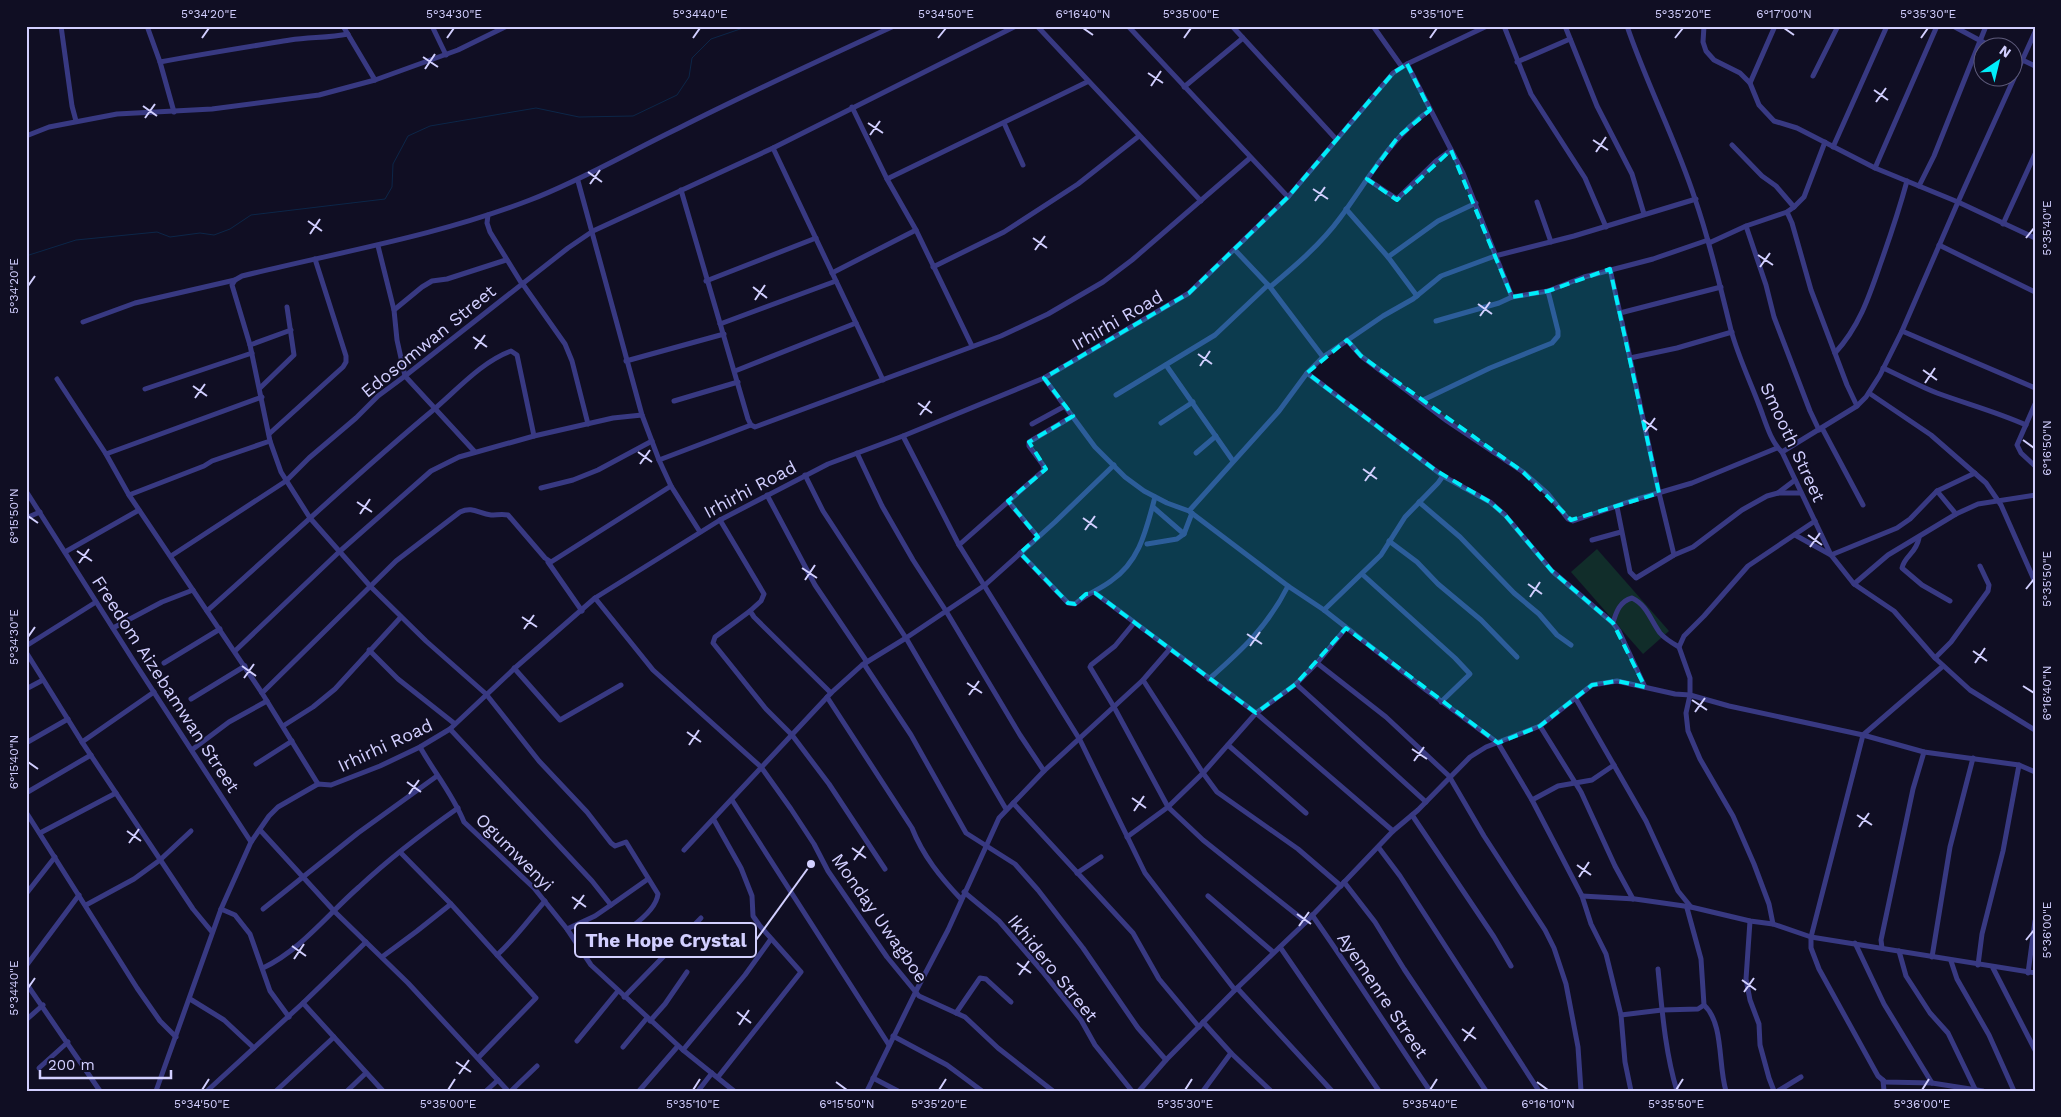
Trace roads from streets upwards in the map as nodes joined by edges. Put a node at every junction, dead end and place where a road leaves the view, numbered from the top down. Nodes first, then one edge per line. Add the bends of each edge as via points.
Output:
1 (61, 26) edge
2 (147, 26) edge
3 (343, 26) edge
4 (432, 26) edge
5 (506, 26) edge
6 (894, 26) edge
7 (1016, 26) edge
8 (1037, 26) edge
9 (1128, 26) edge
10 (1232, 26) edge
11 (1374, 26) edge
12 (1487, 26) edge
13 (1504, 26) edge
14 (1565, 26) edge
15 (1627, 26) edge
16 (1704, 26) edge
17 (1775, 26) edge
18 (1838, 26) edge
19 (1887, 26) edge
20 (1937, 26) edge
21 (1952, 26) edge
22 (1986, 26) edge
23 (2035, 32) edge
24 (348, 34) junction
25 (1243, 38) junction
26 (1974, 38) edge
27 (1981, 38) edge
28 (1570, 39) junction
29 (446, 55) junction
30 (1974, 56) edge
31 (2024, 59) edge
32 (160, 62) junction
33 (1517, 62) junction
34 (1405, 65) junction
35 (1813, 76) dead end
36 (375, 80) junction
37 (1088, 82) junction
38 (1750, 83) junction
39 (1184, 87) junction
40 (2011, 88) edge
41 (852, 108) junction
42 (1430, 110) junction
43 (174, 112) junction
44 (76, 122) junction
45 (1004, 122) junction
46 (27, 128) edge
47 (28, 135) edge
48 (1139, 136) junction
49 (1336, 139) junction
50 (1825, 142) junction
51 (1732, 145) dead end
52 (1833, 147) junction
53 (773, 148) junction
54 (1451, 150) junction
55 (2035, 154) edge
56 (1250, 158) junction
57 (1023, 165) dead end
58 (1875, 168) junction
59 (887, 179) junction
60 (1367, 179) junction
61 (578, 181) junction
62 (1907, 181) junction
63 (1919, 186) junction
64 (681, 190) junction
65 (1288, 197) junction
66 (1696, 199) junction
67 (1201, 201) junction
68 (1537, 202) dead end
69 (1958, 202) junction
70 (1476, 203) junction
71 (1794, 207) junction
72 (1346, 209) junction
73 (1787, 212) junction
74 (1644, 214) junction
75 (488, 215) junction
76 (2003, 224) junction
77 (1746, 226) junction
78 (1606, 227) junction
79 (916, 230) junction
80 (593, 231) junction
81 (816, 238) junction
82 (2035, 238) edge
83 (1551, 242) junction
84 (1709, 242) junction
85 (1939, 245) junction
86 (378, 246) junction
87 (1235, 250) junction
88 (1495, 256) junction
89 (1388, 257) junction
90 (315, 259) junction
91 (506, 260) junction
92 (933, 267) junction
93 (1610, 269) junction
94 (832, 272) junction
95 (234, 280) junction
96 (706, 281) junction
97 (836, 281) junction
98 (522, 284) junction
99 (1269, 286) junction
100 (1721, 287) junction
101 (1548, 291) junction
102 (2035, 292) edge
103 (1417, 296) junction
104 (1512, 297) junction
105 (287, 307) dead end
106 (394, 310) junction
107 (1620, 313) junction
108 (1436, 321) dead end
109 (83, 322) dead end
110 (856, 323) junction
111 (720, 324) junction
112 (291, 330) junction
113 (1732, 332) junction
114 (1902, 332) junction
115 (724, 334) junction
116 (1346, 340) junction
117 (250, 345) junction
118 (972, 346) junction
119 (1835, 352) junction
120 (252, 353) junction
121 (1323, 357) junction
122 (1630, 358) junction
123 (626, 361) junction
124 (1166, 365) junction
125 (1884, 368) junction
126 (735, 371) junction
127 (1307, 373) junction
128 (405, 376) junction
129 (1044, 378) junction
130 (57, 379) dead end
131 (884, 380) junction
132 (738, 382) junction
133 (260, 388) junction
134 (2035, 388) edge
135 (145, 389) dead end
136 (1869, 393) junction
137 (1116, 395) dead end
138 (262, 398) junction
139 (674, 401) dead end
140 (1421, 401) junction
141 (1193, 402) junction
142 (2035, 404) edge
143 (1065, 406) junction
144 (1857, 406) junction
145 (435, 408) junction
146 (642, 415) junction
147 (1073, 416) junction
148 (1161, 423) dead end
149 (588, 424) junction
150 (1032, 424) dead end
151 (751, 425) junction
152 (2026, 425) junction
153 (1821, 429) junction
154 (269, 434) junction
155 (534, 436) junction
156 (903, 436) junction
157 (1216, 436) junction
158 (270, 441) junction
159 (652, 442) junction
160 (1780, 450) junction
161 (475, 452) junction
162 (856, 453) junction
163 (1196, 453) dead end
164 (106, 454) junction
165 (659, 460) junction
166 (1233, 461) junction
167 (1114, 465) junction
168 (2035, 466) edge
169 (1975, 473) junction
170 (805, 475) junction
171 (1443, 476) junction
172 (1795, 480) junction
173 (286, 481) junction
174 (672, 486) junction
175 (541, 488) dead end
176 (26, 491) edge
177 (1937, 491) junction
178 (1778, 492) junction
179 (1659, 493) junction
180 (1801, 493) junction
181 (129, 495) junction
182 (767, 495) junction
183 (2035, 495) edge
184 (1155, 497) junction
185 (1998, 500) junction
186 (1008, 501) junction
187 (1419, 502) junction
188 (1863, 506) dead end
189 (1153, 507) junction
190 (1617, 507) junction
191 (139, 510) junction
192 (40, 512) junction
193 (1191, 512) junction
194 (1956, 514) junction
195 (26, 518) edge
196 (310, 518) junction
197 (720, 520) junction
198 (1815, 521) junction
199 (700, 532) junction
200 (1621, 532) junction
201 (1184, 534) junction
202 (1795, 535) junction
203 (1038, 537) junction
204 (1919, 538) junction
205 (1592, 540) dead end
206 (1389, 541) junction
207 (1147, 544) dead end
208 (959, 545) junction
209 (65, 552) junction
210 (339, 552) junction
211 (1020, 553) junction
212 (1674, 555) junction
213 (1831, 555) junction
214 (171, 556) junction
215 (548, 561) junction
216 (1980, 566) dead end
217 (1362, 574) junction
218 (2035, 582) edge
219 (1854, 584) junction
220 (985, 585) junction
221 (370, 586) junction
222 (1288, 586) junction
223 (193, 590) junction
224 (1095, 593) junction
225 (595, 598) junction
226 (1950, 601) dead end
227 (96, 602) junction
228 (1324, 610) junction
229 (207, 611) junction
230 (582, 611) junction
231 (750, 611) junction
232 (946, 611) junction
233 (401, 617) junction
234 (1134, 623) junction
235 (1613, 623) junction
236 (113, 628) junction
237 (1346, 628) junction
238 (220, 629) junction
239 (906, 638) junction
240 (1571, 645) dead end
241 (26, 646) edge
242 (1679, 647) junction
243 (369, 650) junction
244 (1169, 650) junction
245 (234, 651) junction
246 (26, 652) edge
247 (1516, 657) dead end
248 (1935, 658) junction
249 (164, 663) dead end
250 (865, 663) junction
251 (1316, 663) junction
252 (245, 666) junction
253 (1943, 666) junction
254 (514, 668) junction
255 (1210, 679) junction
256 (44, 680) junction
257 (1143, 680) junction
258 (1296, 684) junction
259 (621, 685) dead end
260 (1645, 687) junction
261 (26, 689) edge
262 (154, 692) junction
263 (262, 693) junction
264 (486, 694) junction
265 (829, 695) junction
266 (1690, 695) junction
267 (191, 699) dead end
268 (1576, 699) junction
269 (267, 701) junction
270 (1441, 702) junction
271 (1114, 707) junction
272 (1256, 714) junction
273 (68, 719) junction
274 (455, 724) junction
275 (283, 726) junction
276 (1540, 726) junction
277 (450, 729) junction
278 (2035, 730) edge
279 (792, 735) junction
280 (1863, 735) junction
281 (1080, 740) junction
282 (292, 741) junction
283 (82, 742) junction
284 (26, 743) edge
285 (1498, 743) junction
286 (1228, 745) junction
287 (420, 747) junction
288 (193, 749) junction
289 (1924, 752) junction
290 (91, 755) junction
291 (1973, 758) junction
292 (256, 764) dead end
293 (2019, 764) junction
294 (1614, 765) junction
295 (761, 767) junction
296 (1044, 771) junction
297 (2035, 772) edge
298 (1202, 774) junction
299 (437, 776) junction
300 (1449, 776) junction
301 (318, 784) junction
302 (1577, 784) junction
303 (26, 793) edge
304 (116, 793) junction
305 (732, 800) junction
306 (1532, 800) junction
307 (1426, 802) junction
308 (1013, 803) junction
309 (1168, 807) junction
310 (458, 808) junction
311 (1006, 809) junction
312 (1306, 813) dead end
313 (1412, 815) junction
314 (27, 816) edge
315 (714, 820) junction
316 (260, 830) junction
317 (191, 831) dead end
318 (1393, 831) junction
319 (40, 833) junction
320 (1127, 837) junction
321 (251, 842) junction
322 (986, 847) junction
323 (1379, 848) junction
324 (684, 850) dead end
325 (400, 852) junction
326 (56, 857) junction
327 (1101, 857) dead end
328 (160, 860) junction
329 (885, 870) dead end
330 (1077, 873) junction
331 (303, 877) junction
332 (648, 879) junction
333 (1343, 884) junction
334 (964, 892) junction
335 (26, 894) edge
336 (80, 894) junction
337 (1208, 896) dead end
338 (1582, 896) junction
339 (961, 899) junction
340 (1635, 899) junction
341 (545, 902) junction
342 (450, 904) junction
343 (86, 905) junction
344 (611, 905) junction
345 (1689, 908) junction
346 (221, 909) junction
347 (263, 909) dead end
348 (335, 912) junction
349 (1312, 915) junction
350 (701, 918) dead end
351 (1750, 921) junction
352 (2035, 921) edge
353 (1306, 922) junction
354 (1773, 924) junction
355 (568, 929) junction
356 (212, 932) junction
357 (1811, 937) junction
358 (771, 939) junction
359 (366, 942) junction
360 (1855, 943) junction
361 (1280, 947) junction
362 (1882, 948) junction
363 (1899, 951) junction
364 (1273, 952) junction
365 (497, 955) junction
366 (584, 955) junction
367 (382, 957) junction
368 (1932, 957) junction
369 (1951, 961) junction
370 (1978, 965) junction
371 (26, 966) edge
372 (1511, 966) dead end
373 (263, 968) junction
374 (1994, 968) junction
375 (1658, 969) dead end
376 (688, 972) dead end
377 (2028, 973) junction
378 (2035, 973) edge
379 (26, 983) edge
380 (1236, 989) junction
381 (618, 991) junction
382 (916, 991) junction
383 (624, 997) junction
384 (190, 999) junction
385 (1011, 1002) dead end
386 (303, 1003) junction
387 (43, 1005) junction
388 (1704, 1005) junction
389 (1662, 1010) junction
390 (956, 1014) junction
391 (289, 1016) junction
392 (1621, 1016) junction
393 (648, 1019) junction
394 (26, 1020) edge
395 (1203, 1022) junction
396 (1198, 1027) junction
397 (894, 1036) junction
398 (176, 1037) junction
399 (334, 1037) junction
400 (577, 1041) dead end
401 (68, 1042) junction
402 (889, 1045) junction
403 (623, 1046) dead end
404 (254, 1048) junction
405 (680, 1048) junction
406 (2035, 1050) edge
407 (1231, 1053) junction
408 (478, 1058) junction
409 (1166, 1060) junction
410 (537, 1066) dead end
411 (38, 1068) dead end
412 (366, 1073) junction
413 (712, 1073) junction
414 (1800, 1076) dead end
415 (718, 1077) junction
416 (873, 1078) junction
417 (498, 1080) junction
418 (1883, 1080) junction
419 (1932, 1083) junction
420 (1962, 1089) edge
421 (1975, 1089) junction
422 (1206, 1090) edge
423 (100, 1091) edge
424 (156, 1091) edge
425 (208, 1091) edge
426 (276, 1091) edge
427 (347, 1091) edge
428 (382, 1091) edge
429 (486, 1091) edge
430 (509, 1091) edge
431 (639, 1091) edge
432 (698, 1091) edge
433 (734, 1091) edge
434 (868, 1091) edge
435 (898, 1091) edge
436 (982, 1091) edge
437 (1053, 1091) edge
438 (1132, 1091) edge
439 (1139, 1091) edge
440 (1271, 1091) edge
441 (1332, 1091) edge
442 (1379, 1091) edge
443 (1430, 1091) edge
444 (1486, 1091) edge
445 (1539, 1091) edge
446 (1581, 1091) edge
447 (1631, 1091) edge
448 (1677, 1091) edge
449 (1726, 1091) edge
450 (1776, 1091) edge
451 (1884, 1091) edge
452 (1984, 1091) edge
453 (2014, 1091) edge

1 - 44 street
2 - 32 street
3 - 24 street
4 - 29 street
5 - 29 street
6 - 61 street via 746,95
7 - 41 street, Edosomwan Street
8 - 37 street
9 - 39 street
10 - 25 street
11 - 34 street
12 - 34 street, Irhirhi Road
13 - 33 street
14 - 28 street
15 - 66 street, Smooth Street
16 - 38 street via 1706,51 1714,60 1740,73
17 - 38 street
18 - 35 street
19 - 52 street
20 - 58 street
21 - 26 street
22 - 27 street
23 - 31 street
24 - 32 street
24 - 36 street
25 - 39 street
25 - 49 street
28 - 33 street
28 - 74 street via 1597,106 1632,174
29 - 36 street
30 - 63 street
32 - 43 street
33 - 78 street via 1537,106 1585,178
34 - 42 street
34 - 49 street, Irhirhi Road via 1393,73
36 - 43 street via 319,95
37 - 45 street
37 - 48 street
38 - 50 street via 1759,105 1774,120
39 - 56 street
40 - 69 street
41 - 53 street, Edosomwan Street
41 - 59 street
42 - 54 street
42 - 60 street via 1398,137
43 - 44 street via 117,114
44 - 47 street
45 - 57 street
45 - 59 street
46 - 47 street
48 - 67 street
48 - 92 street via 1078,184 1004,232
49 - 65 street, Irhirhi Road
50 - 52 street
50 - 71 street via 1804,197
51 - 71 street
52 - 58 street
53 - 64 street, Edosomwan Street
53 - 81 street
54 - 60 street via 1397,199
54 - 70 street
55 - 76 street
56 - 65 street
56 - 67 street
58 - 62 street
59 - 79 street
60 - 72 street
61 - 75 street
61 - 80 street
62 - 63 street
62 - 119 street via 1866,305 1848,339
63 - 69 street
64 - 80 street, Edosomwan Street
64 - 96 street
65 - 87 street, Irhirhi Road
66 - 74 street
66 - 84 street, Smooth Street
67 - 118 street via 1103,282 1048,314
68 - 83 street
69 - 76 street
69 - 85 street
70 - 88 street
70 - 89 street via 1438,221
71 - 73 street
72 - 89 street
72 - 99 street via 1300,261
73 - 77 street
73 - 119 street via 1811,290
74 - 78 street
75 - 86 street
75 - 91 street via 487,223
76 - 82 street
77 - 84 street
77 - 153 street via 1774,318 1810,411
78 - 83 street
79 - 92 street
79 - 94 street
80 - 98 street, Edosomwan Street
80 - 123 street
81 - 94 street
81 - 96 street
83 - 88 street
84 - 93 street
84 - 100 street, Smooth Street
85 - 102 street
85 - 114 street
86 - 90 street
86 - 106 street
87 - 99 street
87 - 129 street, Irhirhi Road via 1189,294
88 - 103 street via 1441,276
88 - 104 street
89 - 103 street
90 - 95 street
90 - 154 street via 346,362
91 - 98 street
91 - 106 street via 433,281
92 - 118 street
93 - 101 street
93 - 107 street
94 - 97 street
95 - 109 street via 135,303
95 - 117 street via 232,285
96 - 111 street
97 - 110 street
97 - 111 street
98 - 128 street, Edosomwan Street
98 - 149 street via 565,344
99 - 121 street
99 - 124 street via 1215,335
100 - 107 street
100 - 113 street, Smooth Street
101 - 104 street
101 - 140 street via 1558,331 1552,343
103 - 116 street
104 - 108 street
105 - 112 street
106 - 128 street
107 - 122 street
110 - 126 street
110 - 131 street
111 - 115 street
112 - 117 street
112 - 133 street via 294,355
113 - 122 street
113 - 160 street, Smooth Street
114 - 125 street
114 - 134 street
115 - 123 street
115 - 126 street
116 - 121 street
116 - 140 street via 1361,356
117 - 120 street
118 - 131 street
119 - 144 street
120 - 133 street
120 - 135 street
121 - 127 street
122 - 179 street
123 - 146 street
124 - 137 street
124 - 141 street
125 - 136 street
125 - 152 street via 1935,392
126 - 132 street
127 - 166 street via 1279,411
127 - 171 street
128 - 145 street
128 - 173 street, Edosomwan Street via 378,396
129 - 143 street
129 - 156 street, Irhirhi Road
130 - 164 street
131 - 151 street via 763,426
132 - 139 street
132 - 151 street
133 - 138 street
136 - 144 street
136 - 169 street via 1931,435
138 - 154 street
138 - 164 street
140 - 190 street via 1523,472 1548,494 1568,519 1573,521
141 - 148 street
141 - 157 street
142 - 152 street
143 - 147 street
143 - 150 street
144 - 153 street
145 - 155 street via 484,368 511,351 517,355
145 - 161 street
145 - 196 street
146 - 149 street
146 - 159 street
147 - 167 street via 1095,447
147 - 186 street via 1030,442 1029,446 1044,470
149 - 155 street
151 - 165 street
152 - 168 street via 2017,444 2021,453
153 - 160 street
153 - 188 street
154 - 158 street
155 - 161 street
156 - 162 street, Irhirhi Road
156 - 208 street
157 - 163 street
157 - 166 street
158 - 173 street
158 - 181 street
159 - 165 street
159 - 175 street via 598,470
160 - 172 street, Smooth Street
160 - 179 street via 1692,484
161 - 210 street via 431,470
162 - 170 street, Irhirhi Road
162 - 232 street via 886,514
164 - 181 street
165 - 174 street
166 - 193 street
167 - 184 street via 1125,477
167 - 203 street
169 - 177 street
169 - 185 street
170 - 182 street, Irhirhi Road
170 - 239 street via 823,511
171 - 187 street
171 - 235 street via 1490,502 1552,571
172 - 178 street
172 - 180 street, Smooth Street
173 - 196 street
173 - 214 street, Edosomwan Street
174 - 199 street
174 - 215 street via 554,562
176 - 192 street, Freedom Aizebamwan Street
177 - 194 street
177 - 213 street via 1897,528
178 - 180 street
178 - 212 street via 1742,510 1693,547
179 - 190 street
179 - 212 street
180 - 198 street, Smooth Street
181 - 191 street
182 - 197 street, Irhirhi Road
182 - 250 street via 814,585
183 - 185 street
184 - 189 street
184 - 193 street
185 - 194 street via 1978,504
185 - 218 street
186 - 203 street
186 - 208 street
187 - 206 street via 1405,516
187 - 240 street via 1460,537 1557,635
189 - 201 street
189 - 224 street via 1136,555 1126,569
190 - 200 street
191 - 209 street
191 - 214 street
192 - 195 street
192 - 209 street, Freedom Aizebamwan Street
193 - 201 street
193 - 222 street
194 - 204 street
196 - 210 street
196 - 229 street
197 - 199 street, Irhirhi Road
197 - 231 street via 764,594
198 - 202 street
198 - 213 street, Smooth Street
199 - 225 street, Irhirhi Road
200 - 205 street
200 - 212 street via 1634,577
201 - 207 street via 1177,540
202 - 213 street
202 - 242 street via 1748,566 1684,636
203 - 211 street
204 - 219 street via 1888,555
204 - 226 street via 1917,548 1902,568 1922,585
206 - 217 street via 1381,555
206 - 247 street via 1481,620
208 - 220 street
209 - 227 street, Freedom Aizebamwan Street
210 - 221 street
210 - 245 street
211 - 220 street
211 - 224 street via 1068,603 1075,604 1086,594
213 - 219 street, Smooth Street
214 - 223 street
215 - 221 street via 508,515 467,509 396,562
215 - 230 street
216 - 248 street via 1989,585 1988,591 1956,636
217 - 228 street
217 - 270 street via 1470,674
219 - 248 street, Smooth Street via 1894,611
220 - 232 street
220 - 281 street
221 - 233 street
221 - 263 street
222 - 228 street
222 - 255 street via 1259,632
223 - 229 street
223 - 236 street
224 - 234 street
225 - 230 street, Irhirhi Road
225 - 295 street, Monday Uwagboe via 653,670
227 - 236 street, Freedom Aizebamwan Street
227 - 241 street
228 - 237 street
229 - 238 street
230 - 254 street, Irhirhi Road
231 - 265 street
231 - 279 street via 713,643 766,709
232 - 239 street
232 - 296 street
233 - 243 street
233 - 264 street
234 - 244 street
234 - 271 street via 1090,668
235 - 242 street via 1618,608 1632,598 1649,615 1660,634
235 - 260 street
236 - 262 street, Freedom Aizebamwan Street
237 - 251 street
237 - 270 street
238 - 245 street
238 - 249 street
239 - 250 street
239 - 311 street
242 - 266 street via 1690,678
243 - 274 street via 398,679
243 - 275 street via 335,689
244 - 255 street
244 - 257 street
245 - 252 street
246 - 256 street
248 - 253 street, Smooth Street
250 - 265 street
250 - 322 street via 911,735 959,824
251 - 258 street
251 - 300 street via 1386,717
252 - 263 street
252 - 267 street
253 - 278 street, Smooth Street via 1970,690
253 - 280 street
254 - 259 street via 560,720
254 - 264 street, Irhirhi Road
255 - 272 street
256 - 261 street
256 - 273 street
257 - 271 street
257 - 298 street
258 - 272 street
258 - 307 street
260 - 266 street
260 - 268 street via 1617,681 1592,685
262 - 283 street
262 - 288 street, Freedom Aizebamwan Street
263 - 269 street
264 - 274 street, Irhirhi Road
264 - 332 street via 611,843 615,846 626,842
265 - 279 street
265 - 339 street via 912,828 920,848
266 - 280 street
266 - 354 street via 1686,713 1688,731 1733,816 1767,899
268 - 276 street
268 - 294 street
269 - 275 street
269 - 288 street via 228,722
270 - 285 street
271 - 281 street
271 - 309 street
272 - 286 street
272 - 318 street
273 - 283 street
273 - 284 street
274 - 277 street, Irhirhi Road
275 - 282 street
276 - 285 street
276 - 302 street
277 - 287 street, Irhirhi Road
277 - 344 street
279 - 295 street
279 - 329 street via 829,784
280 - 289 street
280 - 357 street
281 - 296 street
281 - 320 street
282 - 292 street
282 - 301 street
283 - 290 street
285 - 300 street via 1470,757
285 - 306 street
286 - 298 street
286 - 312 street
287 - 299 street, Ogumwenyi
287 - 301 street, Irhirhi Road via 331,785
288 - 321 street, Freedom Aizebamwan Street
289 - 291 street
289 - 362 street via 1913,788 1881,940
290 - 303 street
290 - 304 street
291 - 293 street
291 - 368 street via 1950,847
293 - 297 street
293 - 370 street via 2004,851 1982,934
294 - 302 street via 1592,780
294 - 345 street
295 - 305 street
295 - 382 street, Monday Uwagboe via 887,957
296 - 308 street
298 - 309 street
298 - 333 street via 1217,792
299 - 310 street, Ogumwenyi
299 - 331 street
300 - 307 street
300 - 446 street via 1554,948 1566,984 1578,1047
301 - 316 street, Irhirhi Road via 278,807
302 - 306 street via 1558,786
302 - 340 street via 1615,866
304 - 319 street
304 - 328 street
305 - 315 street
305 - 402 street
306 - 338 street
307 - 313 street
308 - 311 street
308 - 330 street
309 - 320 street
309 - 353 street via 1203,840
310 - 325 street
310 - 341 street, Ogumwenyi via 464,822
311 - 322 street via 992,829
313 - 318 street
313 - 372 street
314 - 319 street
315 - 324 street
315 - 358 street via 741,868 752,896 753,916
316 - 321 street, Irhirhi Road
316 - 331 street
317 - 328 street
318 - 323 street
319 - 326 street
320 - 380 street via 1154,887
321 - 346 street, Irhirhi Road
322 - 334 street
322 - 409 street via 1015,864 1038,890 1138,1028
323 - 333 street
323 - 445 street
325 - 342 street
325 - 348 street
326 - 335 street
326 - 336 street
327 - 330 street
328 - 343 street via 134,879
328 - 356 street
330 - 396 street via 1133,933 1159,979
331 - 347 street
331 - 348 street
332 - 344 street
332 - 366 street via 658,894 654,904 630,929
333 - 349 street
333 - 444 street via 1375,922
334 - 339 street
334 - 438 street, Ikhidero Street via 999,921 1042,971 1081,1020 1095,1046
336 - 343 street
336 - 371 street
337 - 364 street
338 - 340 street
338 - 392 street via 1606,954
339 - 382 street
340 - 345 street
341 - 355 street, Ogumwenyi
341 - 365 street
342 - 365 street
342 - 367 street
343 - 398 street via 137,988 160,1021
344 - 355 street
345 - 351 street
345 - 388 street via 1701,959
346 - 356 street, Irhirhi Road
346 - 373 street via 235,916 250,934
348 - 359 street
348 - 373 street via 278,961
349 - 353 street
349 - 443 street, Ayemenre Street
350 - 383 street
351 - 354 street
351 - 450 street via 1746,979 1759,1024 1768,1078
352 - 377 street
353 - 361 street
354 - 357 street
355 - 366 street, Ogumwenyi
356 - 384 street, Irhirhi Road
357 - 360 street
357 - 418 street via 1811,948 1819,969
358 - 405 street via 745,975
358 - 415 street via 801,972
359 - 367 street
359 - 386 street
360 - 362 street
360 - 419 street via 1884,1004
361 - 364 street
361 - 442 street
362 - 363 street
363 - 368 street
363 - 421 street via 1906,976 1930,1013 1948,1033
364 - 380 street
365 - 408 street via 536,998
366 - 381 street, Ogumwenyi
367 - 408 street
368 - 369 street
369 - 370 street
369 - 453 street
370 - 374 street
373 - 391 street via 270,991
374 - 377 street
374 - 406 street
375 - 389 street
376 - 393 street via 665,1004
377 - 378 street
379 - 387 street
380 - 395 street
380 - 441 street
381 - 383 street, Ogumwenyi
381 - 400 street
382 - 390 street, Monday Uwagboe via 926,1001
382 - 397 street
383 - 393 street, Ogumwenyi
384 - 398 street, Irhirhi Road
384 - 404 street via 224,1020
385 - 390 street via 986,979 980,978
386 - 391 street
386 - 399 street
387 - 394 street
387 - 401 street
388 - 389 street via 1698,1009
388 - 449 street via 1711,1014 1719,1040
389 - 392 street
389 - 448 street
390 - 437 street, Monday Uwagboe
391 - 404 street
392 - 447 street
393 - 403 street
393 - 405 street, Ogumwenyi
395 - 396 street
395 - 407 street
396 - 409 street
397 - 402 street
397 - 436 street via 947,1065
398 - 424 street, Irhirhi Road
399 - 412 street
399 - 426 street
401 - 411 street
401 - 423 street
402 - 416 street
404 - 425 street
405 - 413 street, Ogumwenyi
405 - 431 street
407 - 422 street
407 - 440 street
408 - 417 street
409 - 439 street
410 - 430 street
412 - 427 street
412 - 428 street
413 - 415 street, Ogumwenyi
413 - 432 street
414 - 450 street
415 - 433 street, Ogumwenyi
416 - 434 street
416 - 435 street
417 - 429 street
417 - 430 street
418 - 419 street
418 - 451 street
419 - 420 street
420 - 421 street
421 - 452 street

